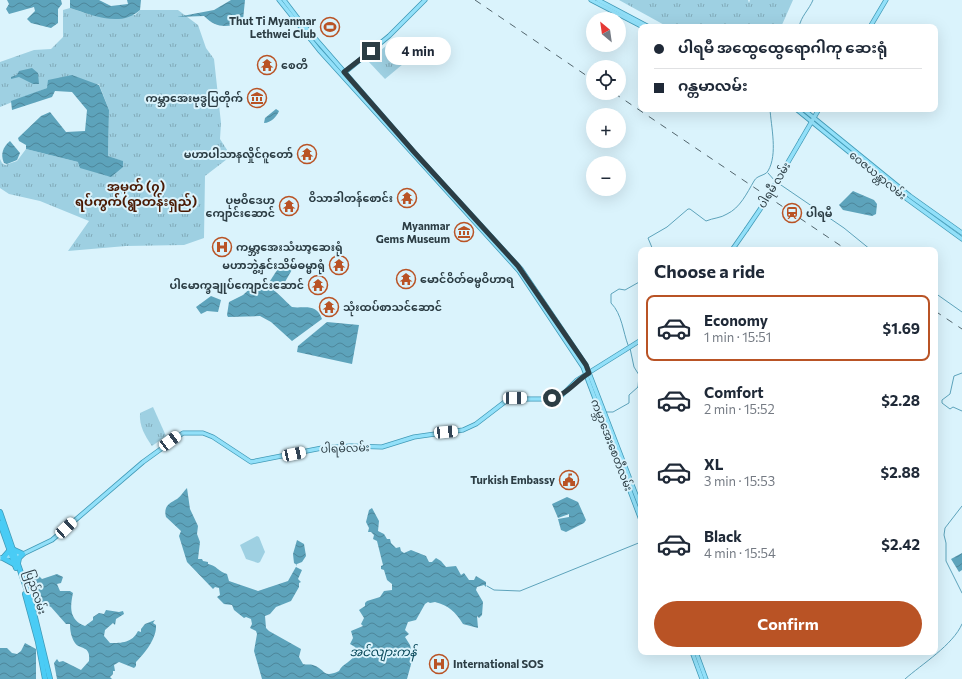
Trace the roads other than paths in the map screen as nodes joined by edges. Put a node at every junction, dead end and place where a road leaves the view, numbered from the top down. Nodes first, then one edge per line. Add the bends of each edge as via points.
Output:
1 (279, 0) edge
2 (284, 0) edge
3 (425, 0) edge
4 (591, 0) edge
5 (598, 0) edge
6 (886, 0) edge
7 (644, 24) edge
8 (872, 24) edge
9 (638, 25) edge
10 (343, 73) junction
11 (806, 112) edge
12 (807, 112) edge
13 (818, 112) edge
14 (819, 112) edge
15 (814, 119) junction
16 (819, 124) junction
17 (809, 126) junction
18 (868, 164) junction
19 (962, 233) edge
20 (962, 239) edge
21 (734, 247) edge
22 (638, 342) edge
23 (584, 366) junction
24 (597, 368) junction
25 (587, 374) junction
26 (577, 380) junction
27 (590, 382) junction
28 (600, 401) junction
29 (595, 403) junction
30 (638, 505) edge
31 (638, 506) edge
32 (0, 512) edge
33 (0, 523) edge
34 (11, 550) junction
35 (23, 554) junction
36 (13, 556) junction
37 (2, 558) edge
38 (16, 565) junction
39 (40, 642) junction
40 (693, 655) edge
41 (697, 655) edge
42 (45, 679) edge
43 (50, 679) edge
44 (702, 679) edge
45 (706, 679) edge

1 - 10 main road via 304,33
2 - 10 main road
3 - 10 main road via 389,36
4 - 9 main road
5 - 7 main road
6 - 8 main road
10 - 23 main road via 521,269
11 - 17 main road
12 - 15 main road, ဝေဇယန္တာလမ်း
13 - 15 main road
14 - 16 main road
15 - 16 main road, ဝေဇယန္တာလမ်း
15 - 17 main road
16 - 17 main road
16 - 18 main road, ဝေဇယန္တာလမ်း
17 - 21 main road, ပါရမီ လမ်း, bridge via 760,211
18 - 19 main road, ဝေဇယန္တာလမ်း
18 - 20 main road, ဝေဇယန္တာလမ်း via 907,199
22 - 24 main road, ပါရမီလမ်း
23 - 24 main road
23 - 25 main road
23 - 26 main road
24 - 25 main road, ပါရမီလမ်း
24 - 27 main road via 591,375
25 - 26 main road, ပါရမီလမ်း
25 - 27 main road
26 - 27 main road
26 - 35 main road, ပါရမီလမ်း via 561,396 515,398 463,430 414,437 382,447 322,448 251,462 213,437 203,433 183,433 143,462 52,540
27 - 28 main road
27 - 29 main road, ကမ္ဘာအေးစေတီလမ်း
28 - 29 main road
28 - 30 main road
29 - 31 main road, ကမ္ဘာအေးစေတီလမ်း
32 - 34 highway, ပြည်လမ်း
33 - 34 highway, ပြည်လမ်း
34 - 35 highway
34 - 36 highway, ပြည်လမ်း
34 - 37 highway
35 - 36 main road, ပါရမီလမ်း
35 - 38 highway
36 - 37 main road, ပါရမီလမ်း
36 - 38 highway, ပြည်လမ်း
37 - 38 highway
38 - 39 highway, ပြည်လမ်း
39 - 42 highway, ပြည်လမ်း
39 - 43 highway, ပြည်လမ်း
40 - 44 main road
41 - 45 main road

